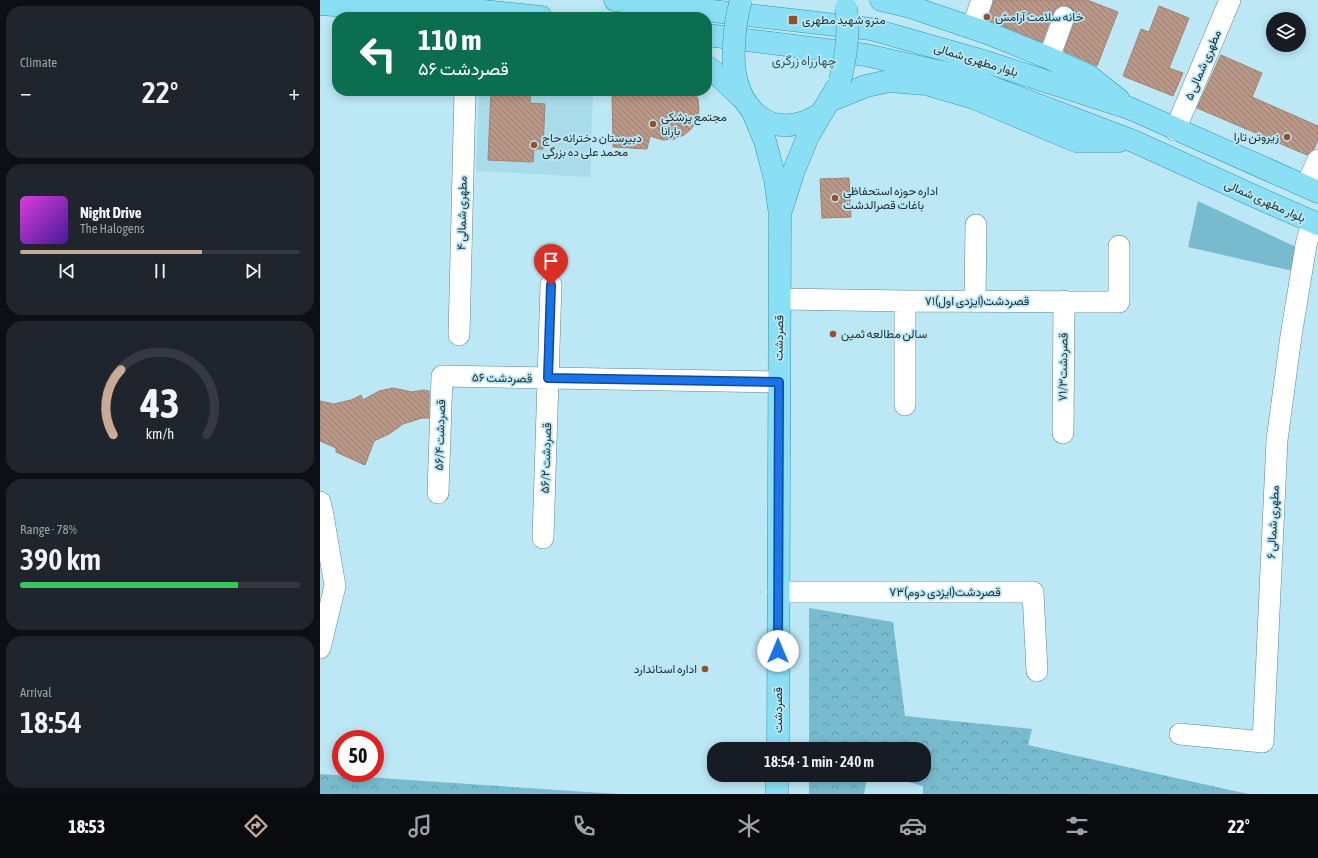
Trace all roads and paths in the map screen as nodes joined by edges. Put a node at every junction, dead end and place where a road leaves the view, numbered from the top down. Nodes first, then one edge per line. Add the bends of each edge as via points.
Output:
1 (615, 0) edge
2 (741, 0) edge
3 (881, 0) edge
4 (982, 0) edge
5 (1230, 0) edge
6 (320, 4) edge
7 (844, 4) edge
8 (362, 7) junction
9 (387, 12) edge
10 (492, 12) edge
11 (1064, 17) dead end
12 (972, 28) junction
13 (712, 35) edge
14 (1049, 58) junction
15 (712, 70) edge
16 (465, 96) edge
17 (748, 106) junction
18 (825, 107) junction
19 (1129, 108) junction
20 (1176, 130) junction
21 (1133, 141) junction
22 (1318, 160) edge
23 (1312, 189) edge
24 (780, 215) junction
25 (1315, 223) edge
26 (976, 225) dead end
27 (1118, 246) dead end
28 (551, 285) dead end
29 (780, 300) junction
30 (905, 301) junction
31 (975, 301) junction
32 (1064, 302) junction
33 (459, 335) dead end
34 (442, 376) joint
35 (548, 378) junction
36 (779, 382) junction
37 (905, 405) dead end
38 (1062, 433) dead end
39 (438, 494) dead end
40 (320, 502) edge
41 (543, 538) dead end
42 (778, 592) junction
43 (320, 648) edge
44 (1036, 671) dead end
45 (1180, 734) dead end
46 (778, 742) edge
47 (777, 782) edge
48 (777, 794) edge

1 - 19 main road, بلوار مطهرى شمالى via 871,29 980,60
2 - 17 main road, bridge via 733,44 734,65 740,90
3 - 12 main road via 911,7
4 - 12 street
5 - 20 street, ۵ مطهری شمالی
6 - 8 main road
7 - 18 main road, bridge via 849,24 847,51 840,81
8 - 9 main road
8 - 10 main road via 444,7
11 - 14 street
12 - 14 main road
13 - 21 main road, بلوار مطهرى شمالى via 866,55 967,78
14 - 19 main road via 1089,76
15 - 17 main road
16 - 33 street, ۴ مطهری شمالی
17 - 18 main road via 766,122 781,124 807,121
17 - 24 main road via 765,141 776,178
18 - 21 main road via 866,86 889,81 926,84 974,98 1076,141
18 - 24 main road via 808,136
19 - 20 main road, بلوار مطهرى شمالى
20 - 23 main road, بلوار مطهرى شمالى
21 - 25 main road, بلوار مطهرى شمالى
22 - 23 street
24 - 29 main road, قصردشت
25 - 45 street, ۶ مطهری شمالی via 1306,245 1277,440 1263,742
26 - 31 street
27 - 32 street, ۷۱قصردشت(ایزدی اول) via 1119,302
28 - 35 street, ۵۶/۲ قصردشت
29 - 30 street, ۷۱قصردشت(ایزدی اول)
29 - 36 main road, قصردشت
30 - 31 street, ۷۱قصردشت(ایزدی اول)
30 - 37 street
31 - 32 street, ۷۱قصردشت(ایزدی اول)
32 - 38 street, قصردشت۷۱/۳
34 - 35 street, ۵۶ قصردشت
34 - 39 street, ۵۶/۴ قصردشت
35 - 36 street, ۵۶ قصردشت
35 - 41 street, ۵۶/۲ قصردشت
36 - 42 main road, قصردشت
40 - 43 street via 335,586
42 - 44 street, ۷۳قصردشت(ایزدی دوم) via 1033,592
42 - 46 main road, قصردشت
47 - 48 main road

